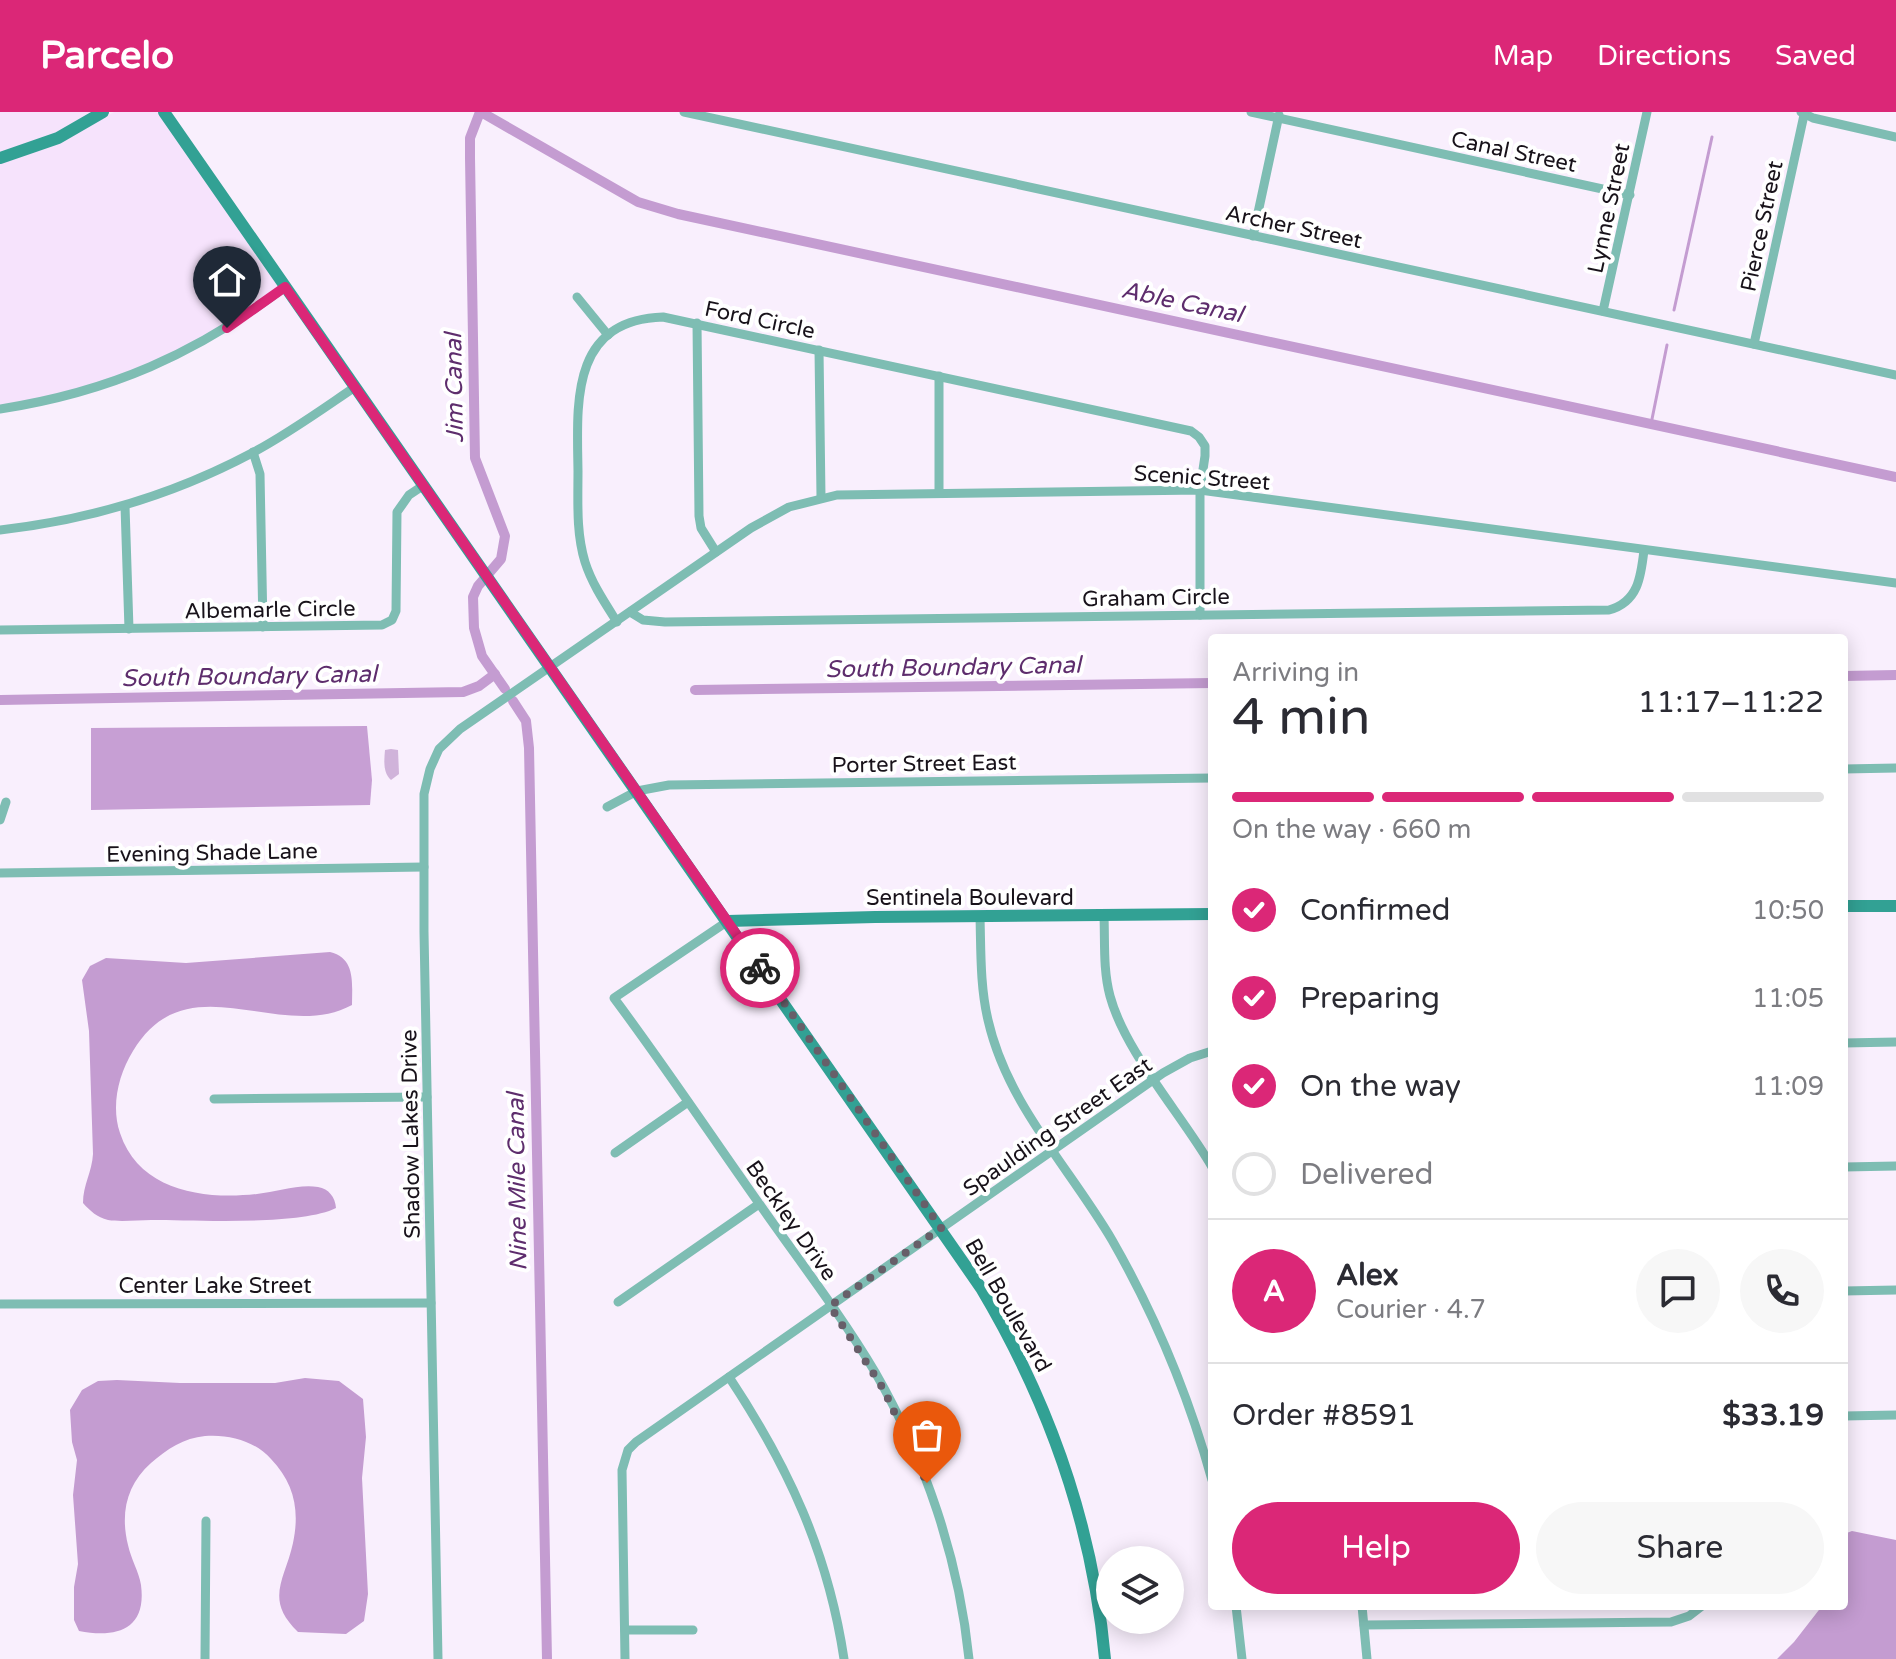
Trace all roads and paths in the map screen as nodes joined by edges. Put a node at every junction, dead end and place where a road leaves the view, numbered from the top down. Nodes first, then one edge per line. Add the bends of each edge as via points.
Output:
1 (103, 112) edge
2 (164, 112) edge
3 (684, 112) edge
4 (1251, 112) edge
5 (1647, 112) edge
6 (1803, 113) edge
7 (701, 114) edge
8 (1279, 115) edge
9 (1896, 137) edge
10 (0, 158) edge
11 (1630, 195) junction
12 (1253, 236) junction
13 (285, 287) junction
14 (577, 297) dead end
15 (1603, 311) junction
16 (697, 323) junction
17 (608, 335) junction
18 (1754, 344) junction
19 (819, 350) junction
20 (1896, 374) edge
21 (939, 376) junction
22 (355, 387) junction
23 (0, 409) edge
24 (253, 452) junction
25 (424, 485) junction
26 (1200, 490) junction
27 (939, 492) junction
28 (821, 497) junction
29 (125, 506) junction
30 (0, 530) edge
31 (1644, 550) junction
32 (716, 552) junction
33 (1896, 583) edge
34 (630, 612) junction
35 (1200, 615) junction
36 (617, 622) junction
37 (263, 627) junction
38 (129, 629) junction
39 (0, 630) edge
40 (550, 666) junction
41 (1896, 768) edge
42 (1848, 769) edge
43 (1208, 778) edge
44 (637, 791) junction
45 (6, 802) dead end
46 (607, 807) dead end
47 (0, 820) edge
48 (424, 867) junction
49 (0, 873) edge
50 (1848, 906) edge
51 (1896, 906) edge
52 (1208, 914) edge
53 (1104, 916) junction
54 (980, 917) junction
55 (728, 921) junction
56 (1896, 1042) edge
57 (1848, 1043) edge
58 (1208, 1052) edge
59 (1155, 1079) junction
60 (427, 1097) junction
61 (214, 1099) dead end
62 (688, 1102) junction
63 (1052, 1151) junction
64 (615, 1153) dead end
65 (1208, 1161) edge
66 (1896, 1166) edge
67 (1848, 1167) edge
68 (759, 1204) junction
69 (941, 1228) junction
70 (1896, 1290) edge
71 (1848, 1291) edge
72 (618, 1302) dead end
73 (431, 1303) junction
74 (0, 1304) edge
75 (830, 1306) junction
76 (729, 1377) junction
77 (1896, 1415) edge
78 (1848, 1416) edge
79 (1208, 1468) edge
80 (206, 1521) dead end
81 (1236, 1610) edge
82 (1362, 1610) edge
83 (1697, 1610) edge
84 (1364, 1625) junction
85 (625, 1630) junction
86 (693, 1630) dead end
87 (205, 1659) edge
88 (438, 1659) edge
89 (625, 1659) edge
90 (844, 1659) edge
91 (969, 1659) edge
92 (1105, 1659) edge
93 (1242, 1659) edge
94 (1367, 1659) edge

1 - 10 street via 58,138
2 - 13 street, Bell Boulevard
3 - 7 street, Archer Street
4 - 8 street, Canal Street
5 - 11 street, Lynne Street
6 - 9 street
6 - 18 street, Pierce Street
7 - 12 street, Archer Street
8 - 11 street, Canal Street
8 - 12 street
11 - 15 street, Lynne Street
12 - 15 street, Archer Street
13 - 22 street, Bell Boulevard
13 - 23 street via 217,334 138,374 67,397
14 - 17 street
15 - 18 street, Archer Street
16 - 17 street, Ford Circle via 652,318 630,322
16 - 19 street, Ford Circle
16 - 32 street via 699,516
17 - 36 street via 586,366 578,392 579,527 589,574
18 - 20 street, Archer Street
19 - 21 street, Ford Circle
19 - 28 street
21 - 26 street, Ford Circle via 1191,431 1201,439 1205,456
21 - 27 street
22 - 24 street
22 - 25 street, Bell Boulevard
24 - 29 street via 207,476
24 - 37 street via 260,474
25 - 37 street, Albemarle Circle via 397,512 397,601 392,620 382,625
25 - 40 street, Bell Boulevard
26 - 27 street, Scenic Street
26 - 31 street, Scenic Street
26 - 35 street
27 - 28 street, Scenic Street
28 - 32 street, Scenic Street via 770,517
29 - 30 street
29 - 38 street
31 - 33 street, Scenic Street
31 - 35 street, Graham Circle via 1635,591 1609,610
32 - 34 street, Scenic Street
34 - 35 street, Graham Circle via 643,620 665,622
34 - 36 street, Scenic Street
36 - 40 street, Scenic Street
37 - 38 street, Albemarle Circle
38 - 39 street, Albemarle Circle
40 - 44 street, Bell Boulevard
40 - 48 street, Shadow Lakes Drive via 439,749 424,794
41 - 42 street
43 - 44 street, Porter Street East via 669,785
44 - 46 street, Porter Street East
44 - 55 street, Bell Boulevard
45 - 47 street
48 - 49 street, Evening Shade Lane
48 - 60 street, Shadow Lakes Drive
50 - 51 street
52 - 53 street, Sentinela Boulevard
53 - 54 street, Sentinela Boulevard
53 - 59 street via 1111,999 1124,1032
54 - 55 street, Sentinela Boulevard
54 - 63 street via 983,995 994,1041 1014,1088
55 - 62 street, Beckley Drive via 614,998
55 - 69 street, Bell Boulevard
56 - 57 street
58 - 59 street, Spaulding Street East
59 - 63 street, Spaulding Street East
59 - 65 street
60 - 61 street
60 - 73 street, Shadow Lakes Drive
62 - 64 street
62 - 68 street, Beckley Drive
63 - 69 street, Spaulding Street East
63 - 79 street via 1112,1240 1156,1325
66 - 67 street
68 - 72 street
68 - 75 street, Beckley Drive
69 - 75 street, Spaulding Street East
69 - 92 street, Bell Boulevard via 1000,1319 1054,1436 1091,1562
70 - 71 street
73 - 74 street, Center Lake Street
73 - 88 street, Shadow Lakes Drive
75 - 76 street, Spaulding Street East
75 - 91 street, Beckley Drive via 873,1370 927,1483 951,1561
76 - 85 street, Spaulding Street East via 636,1442 624,1459
76 - 90 street via 771,1444 806,1515 830,1588
77 - 78 street
80 - 87 street
81 - 93 street
82 - 84 street
83 - 84 street via 1671,1622
84 - 94 street
85 - 86 street
85 - 89 street, Spaulding Street East

